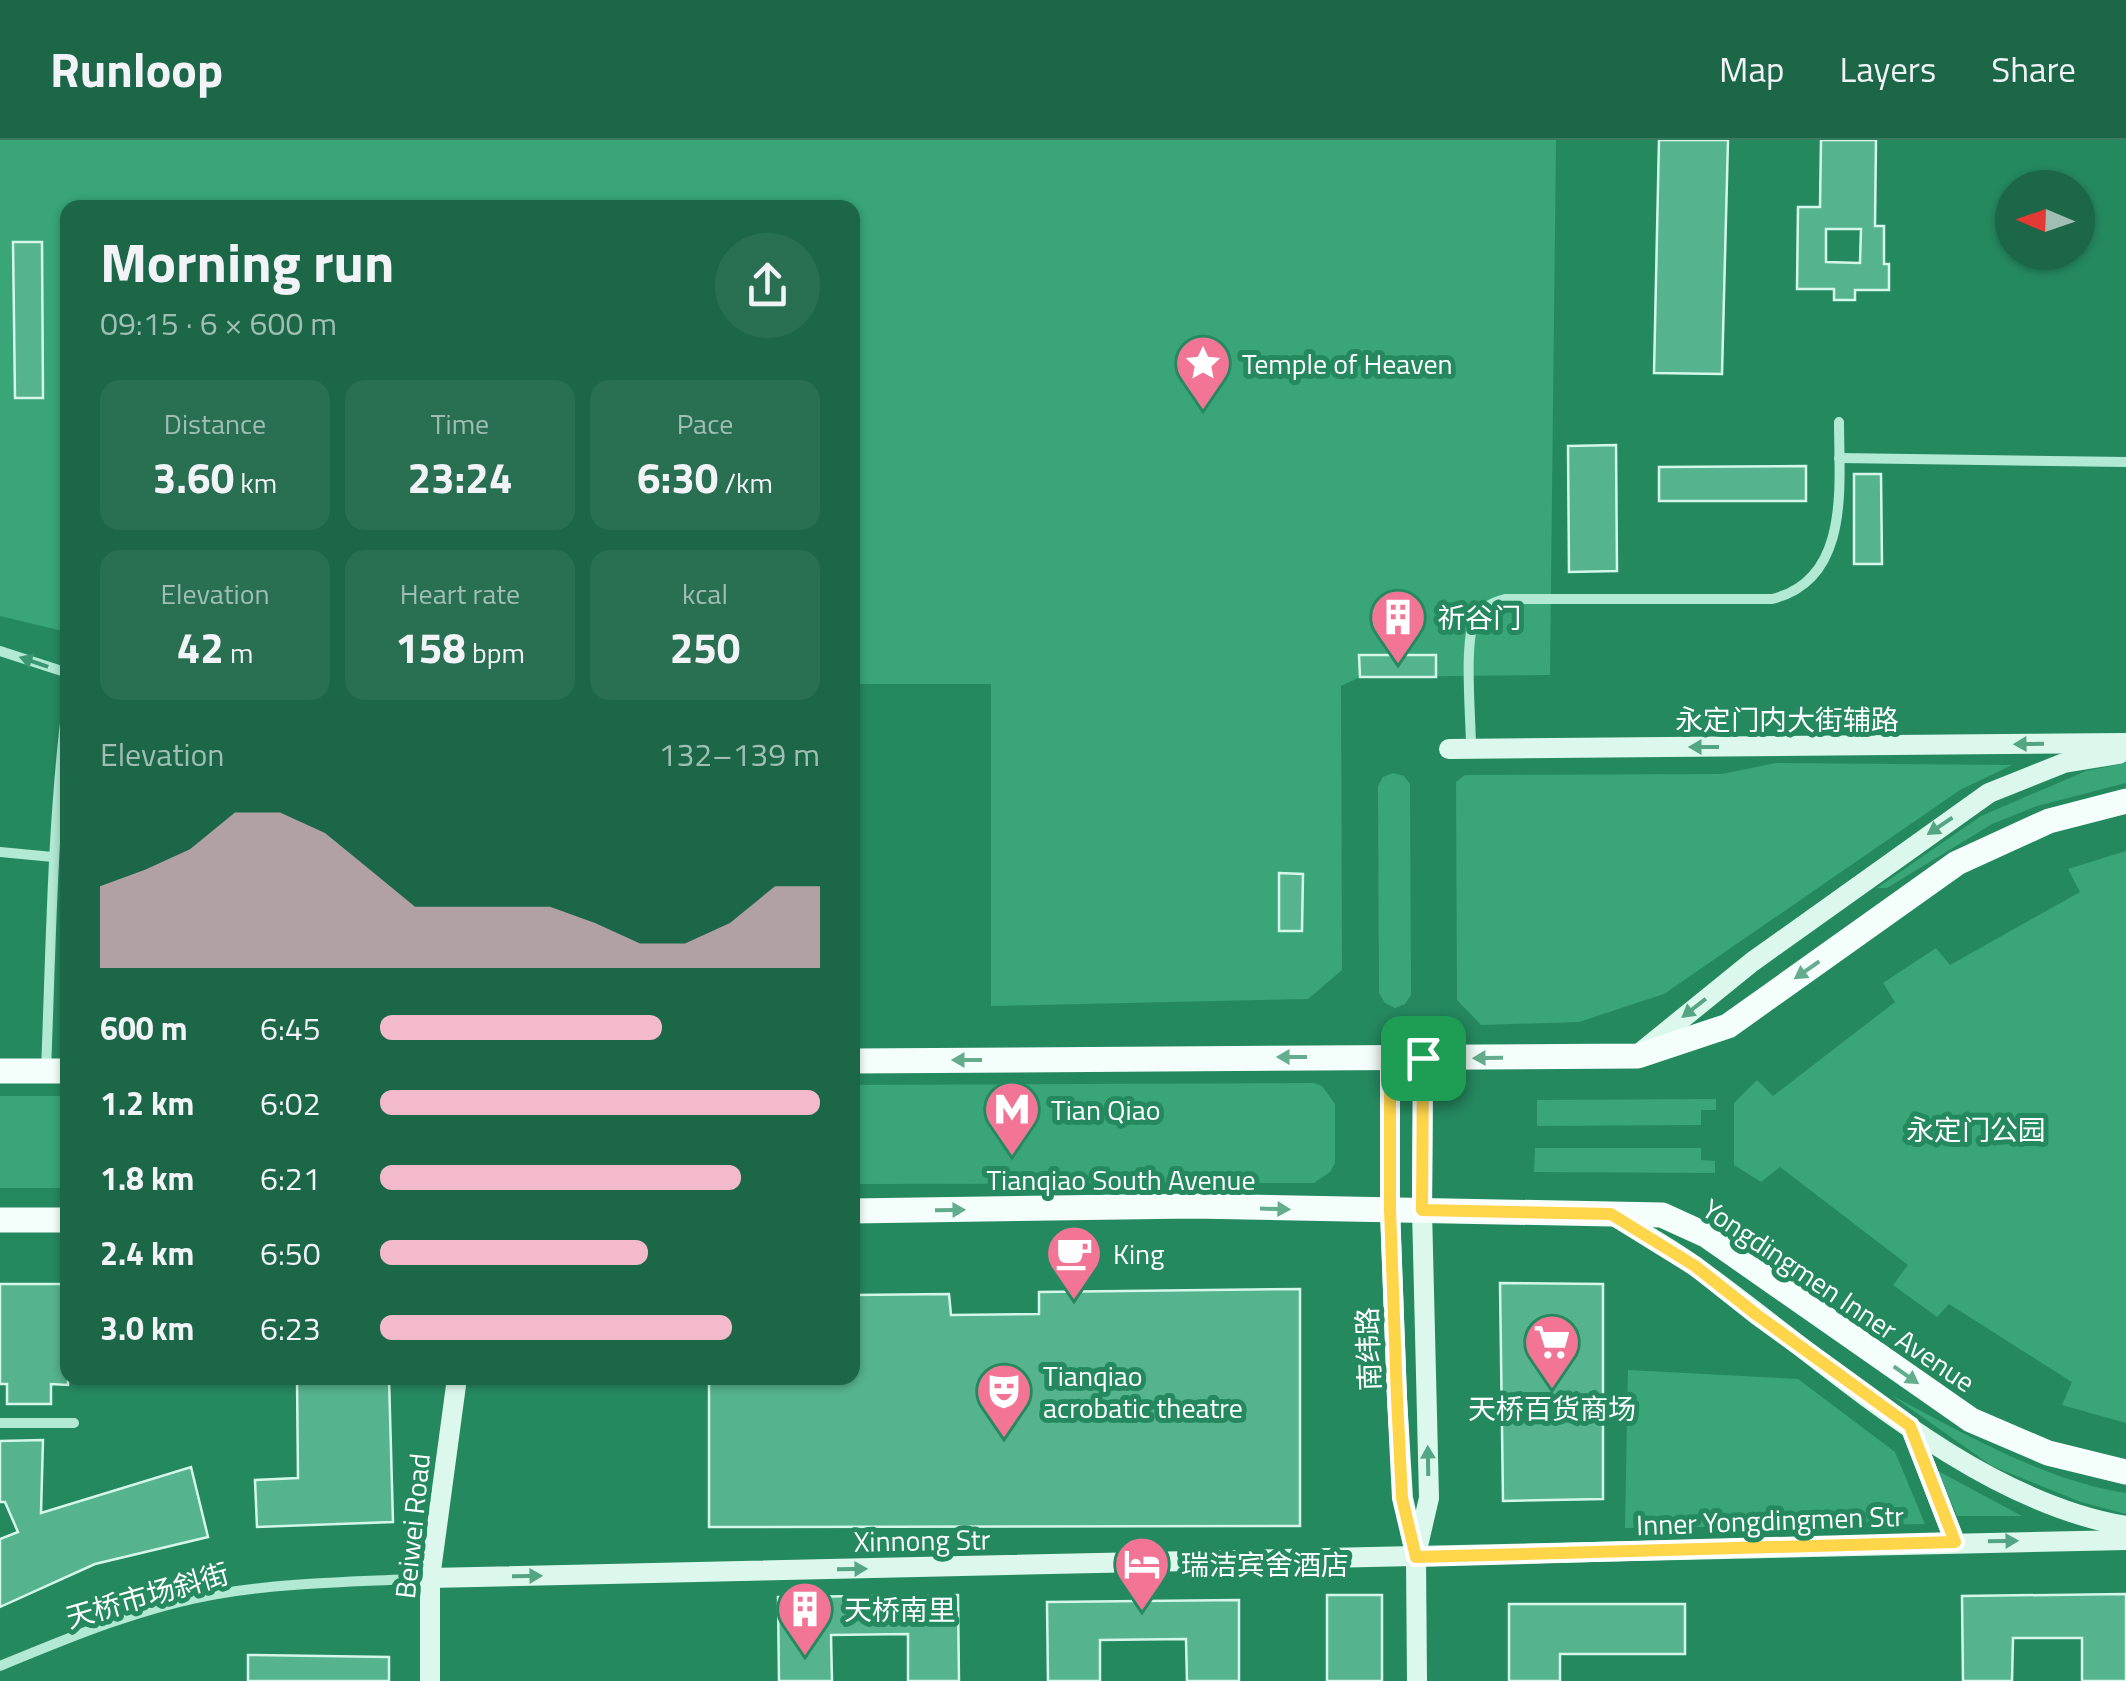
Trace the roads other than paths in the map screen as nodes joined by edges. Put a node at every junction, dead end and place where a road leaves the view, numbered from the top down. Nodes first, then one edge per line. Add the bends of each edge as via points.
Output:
1 (1839, 422) dead end
2 (1839, 458) junction
3 (2126, 462) edge
4 (0, 651) edge
5 (60, 671) edge
6 (2126, 744) edge
7 (1471, 749) junction
8 (1449, 750) dead end
9 (2126, 752) edge
10 (60, 758) edge
11 (2126, 801) edge
12 (0, 852) edge
13 (53, 857) junction
14 (1390, 1056) junction
15 (1638, 1056) junction
16 (1423, 1058) junction
17 (860, 1060) edge
18 (0, 1071) edge
19 (57, 1071) edge
20 (1390, 1210) junction
21 (1422, 1210) junction
22 (860, 1211) edge
23 (1611, 1214) junction
24 (0, 1220) edge
25 (60, 1220) edge
26 (456, 1385) edge
27 (0, 1423) edge
28 (74, 1423) dead end
29 (1910, 1426) junction
30 (2126, 1472) edge
31 (2126, 1526) edge
32 (2126, 1540) edge
33 (1955, 1542) junction
34 (1416, 1557) junction
35 (430, 1578) junction
36 (0, 1666) edge
37 (430, 1681) edge
38 (1418, 1681) edge

1 - 2 street
2 - 3 street
2 - 7 street via 1827,557 1815,576 1786,596 1505,598 1487,606 1471,636
5 -> 4 street
6 -> 7 street, 永定门内大街辅路
7 - 8 street, 永定门内大街辅路
9 -> 15 street via 2064,763 1989,793 1752,962
10 - 13 street
11 -> 15 main road via 2049,822 1957,863 1728,1026
12 - 13 street
13 - 19 street
14 - 16 main road
14 -> 17 main road
14 - 20 street, 南纬路
15 -> 16 main road
16 - 21 street, 南纬路
18 - 19 main road
20 - 21 main road, Yongdingmen Inner Avenue
22 -> 20 main road, Tianqiao South Avenue
20 - 34 street, 南纬路 via 1402,1498
21 - 23 main road, Yongdingmen Inner Avenue
34 -> 21 street, 南纬路 via 1428,1498
23 - 29 street via 1695,1266
23 -> 30 main road, Yongdingmen Inner Avenue via 1662,1215 1706,1235 1972,1420 2048,1453
24 - 25 main road
26 - 35 street, Beiwei Road
27 - 28 street
29 - 31 street via 2044,1502
29 - 33 street
33 -> 32 street, Inner Yongdingmen Str
33 - 34 street, Inner Yongdingmen Str
35 -> 34 street, Xinnong Str
34 - 38 street
35 - 36 street, 天桥市场斜街 via 216,1594 138,1614
35 - 37 street, Beiwei Road

